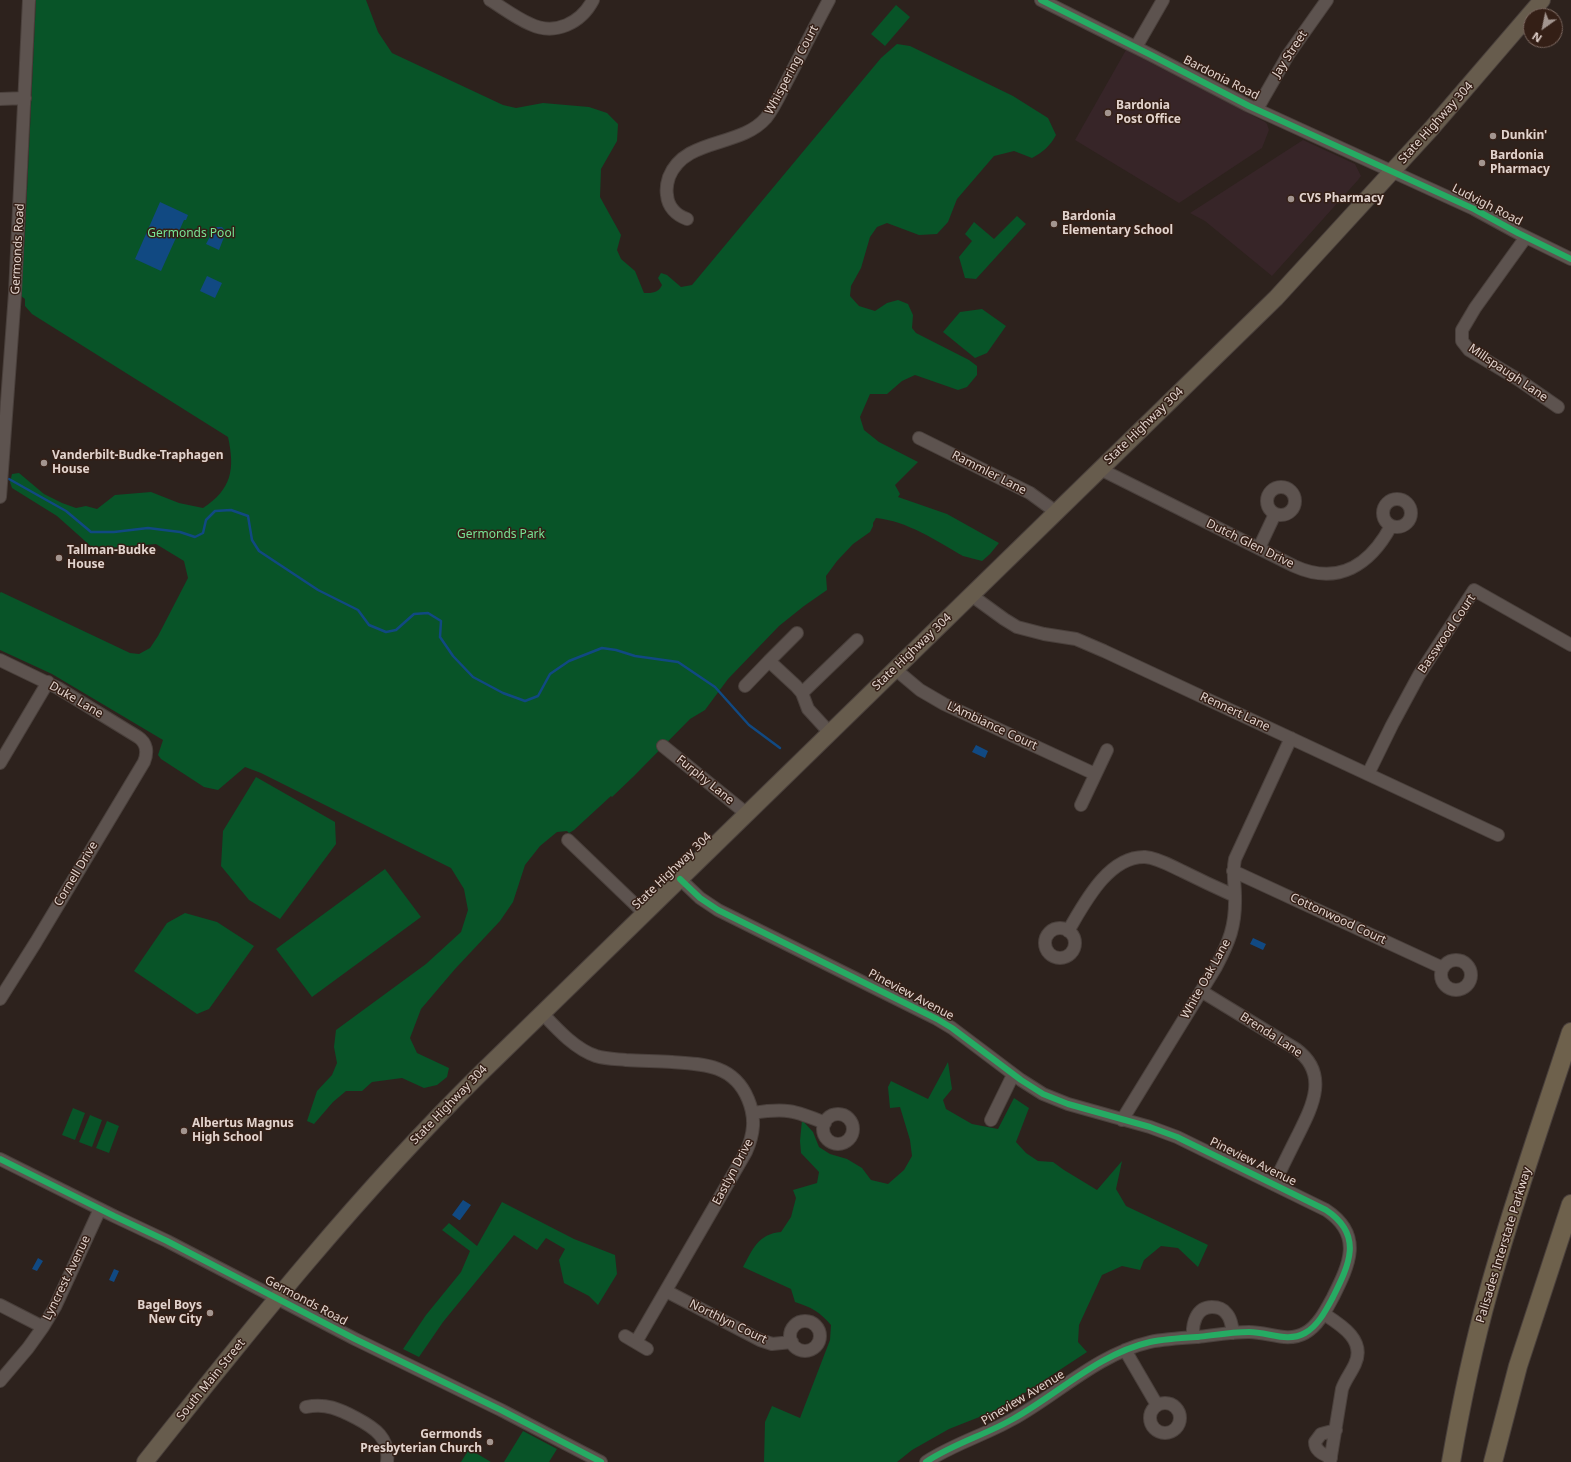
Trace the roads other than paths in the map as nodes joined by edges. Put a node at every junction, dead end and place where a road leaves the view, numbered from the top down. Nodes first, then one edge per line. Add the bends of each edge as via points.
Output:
1 (29, 0) edge
2 (490, 0) edge
3 (593, 0) edge
4 (829, 0) edge
5 (1041, 0) edge
6 (1163, 0) edge
7 (1327, 0) edge
8 (1542, 0) edge
9 (1136, 47) junction
10 (0, 98) edge
11 (25, 98) junction
12 (1257, 110) junction
13 (1393, 171) junction
14 (687, 219) dead end
15 (1526, 237) junction
16 (1571, 259) edge
17 (4, 378) edge
18 (1558, 407) dead end
19 (919, 438) dead end
20 (1100, 469) junction
21 (0, 497) edge
22 (1056, 512) junction
23 (1275, 514) dead end
24 (1391, 526) dead end
25 (1259, 548) junction
26 (971, 595) junction
27 (797, 633) dead end
28 (857, 640) dead end
29 (1571, 645) edge
30 (0, 660) edge
31 (769, 661) junction
32 (895, 669) junction
33 (48, 682) junction
34 (745, 686) dead end
35 (802, 693) junction
36 (830, 732) junction
37 (1291, 738) junction
38 (663, 746) dead end
39 (146, 748) joint
40 (1107, 750) dead end
41 (0, 763) edge
42 (1095, 774) junction
43 (1368, 774) junction
44 (1081, 806) dead end
45 (747, 814) junction
46 (1498, 835) dead end
47 (568, 840) dead end
48 (1233, 871) junction
49 (680, 879) junction
50 (1235, 896) junction
51 (644, 913) junction
52 (1068, 931) dead end
53 (1443, 968) dead end
54 (1201, 991) junction
55 (0, 999) edge
56 (542, 1013) junction
57 (1571, 1032) edge
58 (1013, 1075) junction
59 (753, 1113) junction
60 (991, 1120) dead end
61 (1122, 1120) junction
62 (825, 1123) dead end
63 (0, 1160) edge
64 (1274, 1184) junction
65 (1571, 1204) edge
66 (100, 1209) junction
67 (666, 1291) junction
68 (277, 1299) junction
69 (0, 1305) edge
70 (1324, 1314) junction
71 (43, 1327) junction
72 (1233, 1333) junction
73 (625, 1336) dead end
74 (1192, 1337) junction
75 (636, 1342) junction
76 (792, 1342) dead end
77 (647, 1349) dead end
78 (1125, 1350) junction
79 (0, 1381) edge
80 (1157, 1405) dead end
81 (306, 1407) dead end
82 (1336, 1430) junction
83 (1331, 1460) edge
84 (145, 1462) edge
85 (387, 1462) edge
86 (601, 1462) edge
87 (926, 1462) edge
88 (1451, 1462) edge
89 (1493, 1462) edge

1 - 11 street, Germonds Road
2 - 3 street via 529,24 551,29 578,19
4 - 14 street, Whispering Court via 776,103 764,120 747,132 692,152 674,168 667,185 667,196 673,210
5 - 9 street, Bardonia Road
6 - 9 street
7 - 12 street, Jay Street via 1288,55
8 - 13 main road, State Highway 304
9 - 12 street, Bardonia Road
10 - 11 street
11 - 17 street, Germonds Road via 16,286
12 - 13 street, Bardonia Road
13 - 15 street, Ludvigh Road
13 - 20 main road, State Highway 304 via 1276,298
15 - 16 street, Ludvigh Road
15 - 18 street, Millspaugh Lane via 1475,308 1462,330 1462,341 1470,350
17 - 21 street, Germonds Road
19 - 22 street, Rammler Lane via 1030,493
20 - 22 main road, State Highway 304
20 - 25 street, Dutch Glen Drive
22 - 26 main road, State Highway 304
23 - 25 street
24 - 25 street, Dutch Glen Drive via 1370,556 1359,564 1338,572 1323,574 1308,571
26 - 32 main road, State Highway 304
26 - 37 street, Rennert Lane via 1017,627 1076,639
27 - 31 street
28 - 35 street
29 - 43 street, Basswood Court via 1474,590 1419,676
30 - 33 street, Duke Lane
31 - 34 street
31 - 35 street
32 - 36 main road, State Highway 304
32 - 42 street, L'Ambiance Court via 920,690 944,704
33 - 39 street, Duke Lane via 144,741
33 - 41 street
35 - 36 street via 808,708
36 - 45 main road, State Highway 304
37 - 43 street, Rennert Lane
37 - 48 street, White Oak Lane via 1241,846
38 - 45 street, Furphy Lane
39 - 55 street, Cornell Drive via 144,762
40 - 42 street
42 - 44 street
43 - 46 street, Rennert Lane
45 - 49 main road, State Highway 304
47 - 51 street
48 - 50 street, White Oak Lane
48 - 53 street, Cottonwood Court
49 - 51 main road, State Highway 304
49 - 58 street, Pineview Avenue via 700,898 718,910 945,1023
50 - 52 street via 1160,861 1139,858 1117,868 1099,882
50 - 54 street, White Oak Lane via 1234,925 1229,943
51 - 56 main road, State Highway 304
54 - 61 street, White Oak Lane
54 - 64 street, Brenda Lane via 1296,1049 1313,1069 1316,1087 1312,1104
56 - 59 street, Eastlyn Drive via 574,1044 597,1056 611,1059 696,1063 717,1068 739,1084
56 - 68 main road, State Highway 304 via 396,1160
57 - 88 highway, Palisades Interstate Parkway via 1512,1211 1489,1290 1467,1378
58 - 60 street
58 - 61 street, Pineview Avenue via 1055,1100
59 - 62 street via 786,1110
59 - 67 street, Eastlyn Drive via 752,1135 746,1152
61 - 64 street, Pineview Avenue via 1184,1140
63 - 66 street, Germonds Road
64 - 70 street, Pineview Avenue via 1326,1210 1341,1223 1346,1232 1350,1249 1348,1266
65 - 89 highway via 1518,1366
66 - 68 street, Germonds Road via 180,1247
66 - 71 street, Lyncrest Avenue
67 - 75 street, Eastlyn Drive
67 - 76 street, Northlyn Court via 760,1340 772,1344
68 - 84 main road, South Main Street
68 - 86 street, Germonds Road
69 - 71 street
70 - 72 street, Pineview Avenue via 1309,1331 1296,1337 1282,1338 1254,1332
70 - 82 street via 1349,1333 1358,1349 1356,1362 1343,1385
71 - 79 street, Lyncrest Avenue
72 - 74 street, Pineview Avenue
72 - 74 street via 1226,1312 1210,1307 1202,1310 1196,1317
73 - 75 street
74 - 78 street, Pineview Avenue via 1154,1341
75 - 77 street
78 - 80 street
78 - 87 street, Pineview Avenue via 1013,1419
81 - 85 street via 332,1406 370,1426 378,1432 385,1443
82 - 83 street
82 - 83 street via 1321,1434 1315,1442 1316,1448

